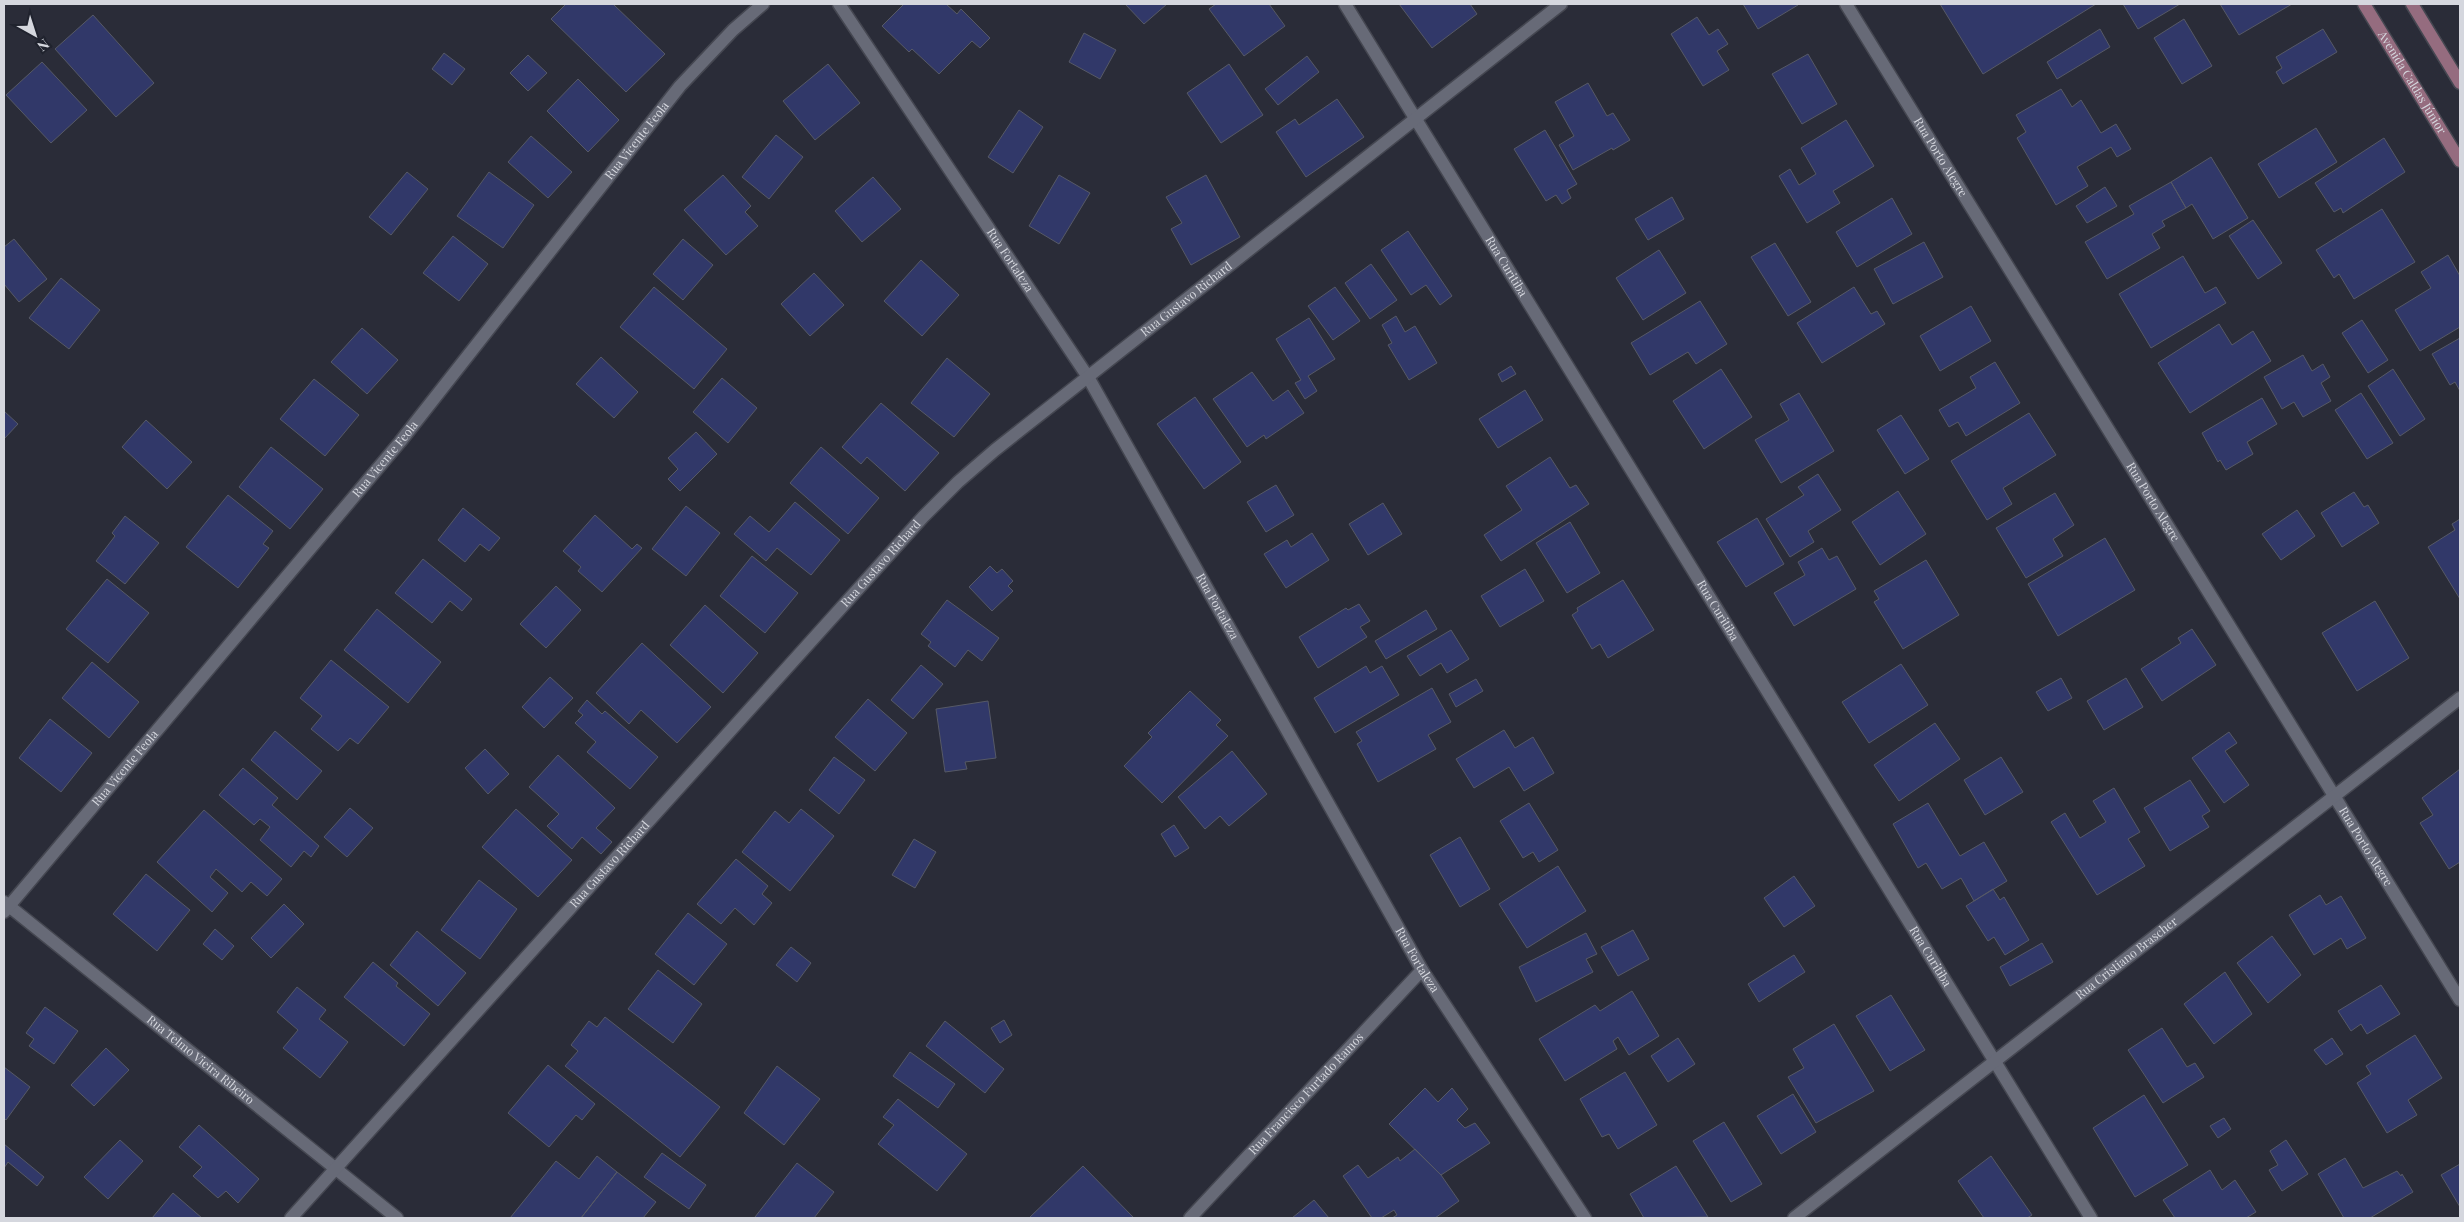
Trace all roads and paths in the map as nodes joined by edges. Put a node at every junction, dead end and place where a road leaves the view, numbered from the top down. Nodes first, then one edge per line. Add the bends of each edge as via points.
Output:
1 (763, 4) edge
2 (839, 4) edge
3 (1345, 4) edge
4 (1561, 4) edge
5 (1846, 4) edge
6 (2364, 4) edge
7 (2412, 4) edge
8 (2460, 83) edge
9 (1416, 118) junction
10 (2460, 161) edge
11 (1088, 377) junction
12 (2460, 698) edge
13 (2334, 797) junction
14 (5, 907) edge
15 (1422, 970) junction
16 (2460, 1000) edge
17 (1995, 1062) junction
18 (336, 1169) junction
19 (291, 1218) edge
20 (397, 1218) edge
21 (1190, 1218) edge
22 (1586, 1218) edge
23 (1794, 1218) edge
24 (2091, 1218) edge

1 - 14 street, Rua Vicente Feola via 733,30 680,86 400,442
2 - 11 street, Rua Fortaleza
3 - 9 street, Rua Curitiba
4 - 9 street, Rua Gustavo Richard
5 - 13 street, Rua Porto Alegre
6 - 10 main road, Avenida Caldas Júnior
7 - 8 main road
9 - 11 street, Rua Gustavo Richard
9 - 17 street, Rua Curitiba
11 - 15 street, Rua Fortaleza
11 - 18 street, Rua Gustavo Richard via 995,450 923,517
12 - 13 street, Rua Cristiano Brascher
13 - 16 street, Rua Porto Alegre
13 - 17 street, Rua Cristiano Brascher
14 - 18 street, Rua Telmo Vieira Ribeiro
15 - 21 street, Rua Francisco Furtado Ramos
15 - 22 street, Rua Fortaleza
17 - 23 street, Rua Cristiano Brascher
17 - 24 street, Rua Curitiba
18 - 19 street, Rua Gustavo Richard
18 - 20 street, Rua Telmo Vieira Ribeiro

